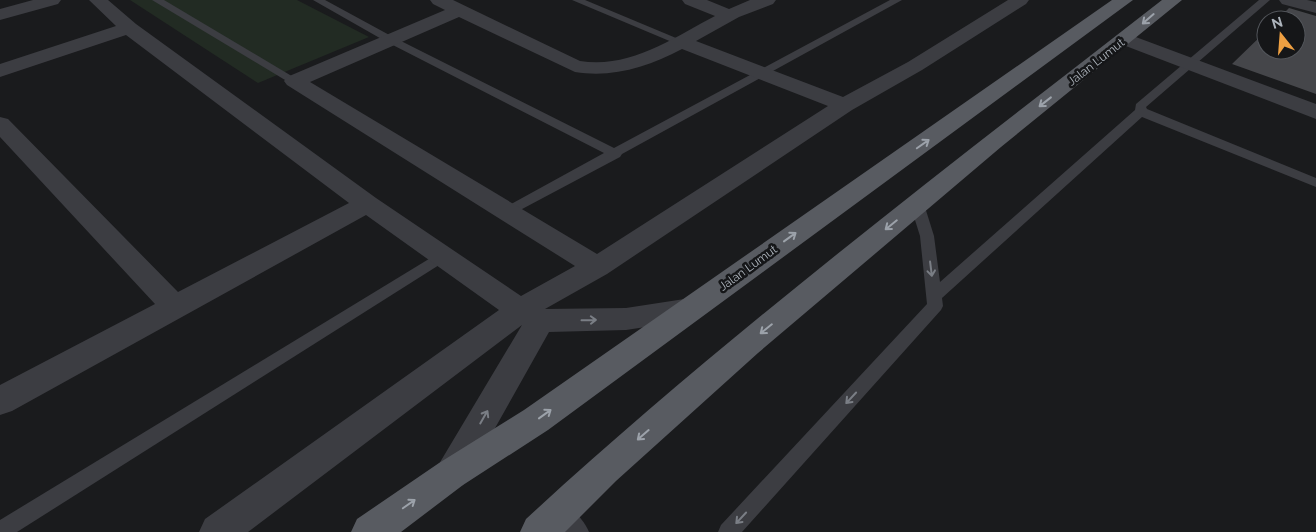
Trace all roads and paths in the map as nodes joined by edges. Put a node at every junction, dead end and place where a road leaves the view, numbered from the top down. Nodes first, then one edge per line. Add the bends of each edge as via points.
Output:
1 (52, 0) edge
2 (98, 0) edge
3 (157, 0) edge
4 (318, 0) edge
5 (439, 0) edge
6 (577, 0) edge
7 (691, 0) edge
8 (767, 0) edge
9 (897, 0) edge
10 (1020, 0) edge
11 (1124, 0) edge
12 (1173, 0) edge
13 (1265, 0) edge
14 (1288, 0) edge
15 (1316, 8) edge
16 (459, 10) junction
17 (0, 15) edge
18 (729, 15) junction
19 (128, 28) junction
20 (389, 39) junction
21 (1125, 39) junction
22 (683, 43) junction
23 (1189, 65) junction
24 (0, 71) edge
25 (760, 73) junction
26 (294, 81) junction
27 (844, 106) junction
28 (1141, 111) junction
29 (1316, 112) edge
30 (0, 124) edge
31 (616, 154) junction
32 (1316, 183) edge
33 (367, 204) junction
34 (917, 204) junction
35 (507, 212) junction
36 (442, 256) junction
37 (597, 267) junction
38 (934, 296) junction
39 (174, 306) junction
40 (691, 309) junction
41 (530, 316) junction
42 (0, 401) edge
43 (451, 474) junction
44 (560, 512) junction
45 (0, 531) edge
46 (218, 532) edge
47 (370, 532) edge
48 (539, 532) edge
49 (579, 532) edge
50 (728, 532) edge

1 - 17 street
2 - 19 street
3 - 26 lane
4 - 20 lane
5 - 16 street
6 - 22 lane
7 - 18 street
8 - 18 street
9 - 25 lane
10 - 27 street
40 -> 11 main road, Jalan Lumut
12 -> 21 main road, Jalan Lumut
13 - 23 lane
14 - 15 street
16 - 20 street
16 - 22 street via 575,66 598,69 623,66
18 - 22 street
19 - 24 street
19 - 33 street
20 - 26 street
20 - 31 lane
21 - 23 street
21 -> 34 main road, Jalan Lumut
22 - 25 street
23 - 28 lane via 1140,106
23 - 29 street
25 - 27 street
25 - 31 lane
26 - 35 street
27 - 37 street
28 - 32 lane
28 - 38 lane
30 - 39 street
31 - 35 lane
33 - 36 street
33 - 39 street
34 -> 38 lane via 927,236
34 -> 44 main road, Jalan Lumut via 747,344
35 - 37 street
36 - 41 street
36 - 45 lane
37 - 41 street
38 -> 50 lane via 935,306
39 - 42 street
41 -> 40 street via 626,319
43 -> 40 main road, Jalan Lumut via 536,420
43 -> 41 street
41 - 46 street
47 -> 43 main road, Jalan Lumut
44 - 48 main road, Jalan Lumut
44 - 49 lane

